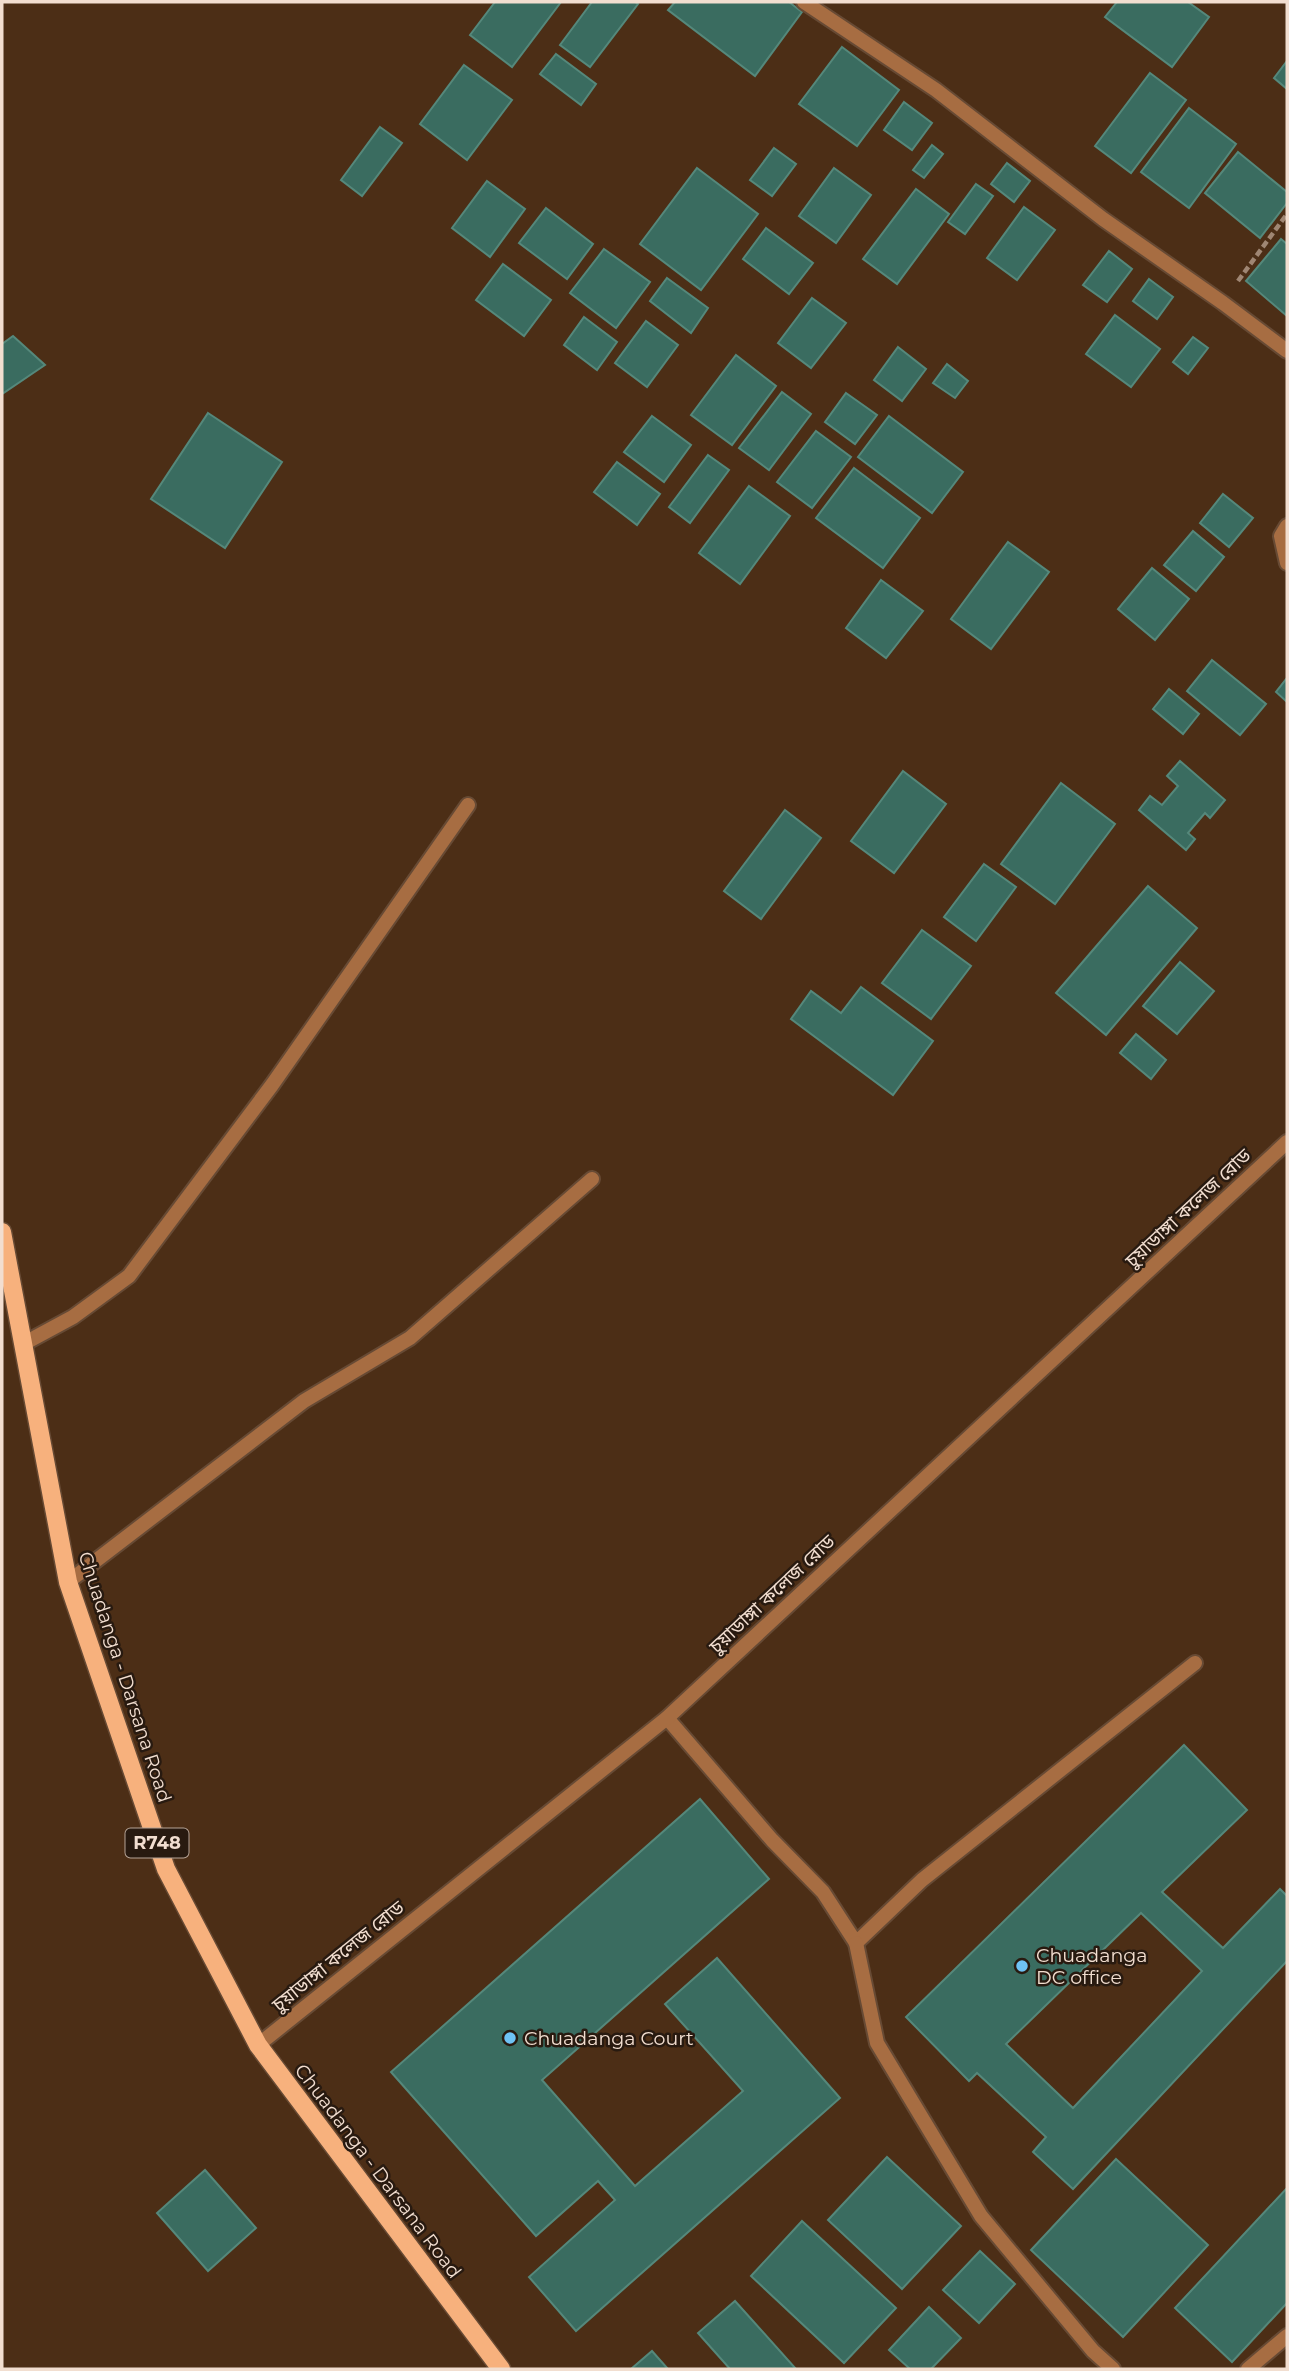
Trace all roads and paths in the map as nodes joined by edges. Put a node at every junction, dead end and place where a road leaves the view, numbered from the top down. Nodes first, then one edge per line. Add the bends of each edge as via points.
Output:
1 (804, 2) edge
2 (1287, 214) edge
3 (1223, 303) junction
4 (1287, 351) edge
5 (1287, 526) edge
6 (1287, 563) edge
7 (468, 805) dead end
8 (1287, 1142) edge
9 (592, 1179) dead end
10 (2, 1233) edge
11 (23, 1344) junction
12 (68, 1582) junction
13 (1195, 1663) dead end
14 (667, 1718) junction
15 (856, 1943) junction
16 (258, 2045) junction
17 (1287, 2336) edge
18 (495, 2367) edge
19 (1112, 2369) edge
20 (1248, 2369) edge

1 - 3 street via 936,90 1103,219
2 - 3 path
3 - 4 street
5 - 6 street via 1281,536
7 - 11 street via 272,1085 129,1276 73,1317
8 - 14 street, চুয়াডাঙ্গা কলেজ রোড
9 - 12 street via 410,1338 304,1401
10 - 11 main road, Chuadanga - Darsana Road / R748
11 - 12 main road, Chuadanga - Darsana Road / R748
12 - 16 main road, Chuadanga - Darsana Road / R748 via 166,1869
13 - 15 street via 922,1880
14 - 15 street via 823,1892
14 - 16 street, চুয়াডাঙ্গা কলেজ রোড
15 - 19 street via 877,2043 981,2216
16 - 18 main road, Chuadanga - Darsana Road / R748
17 - 20 street

